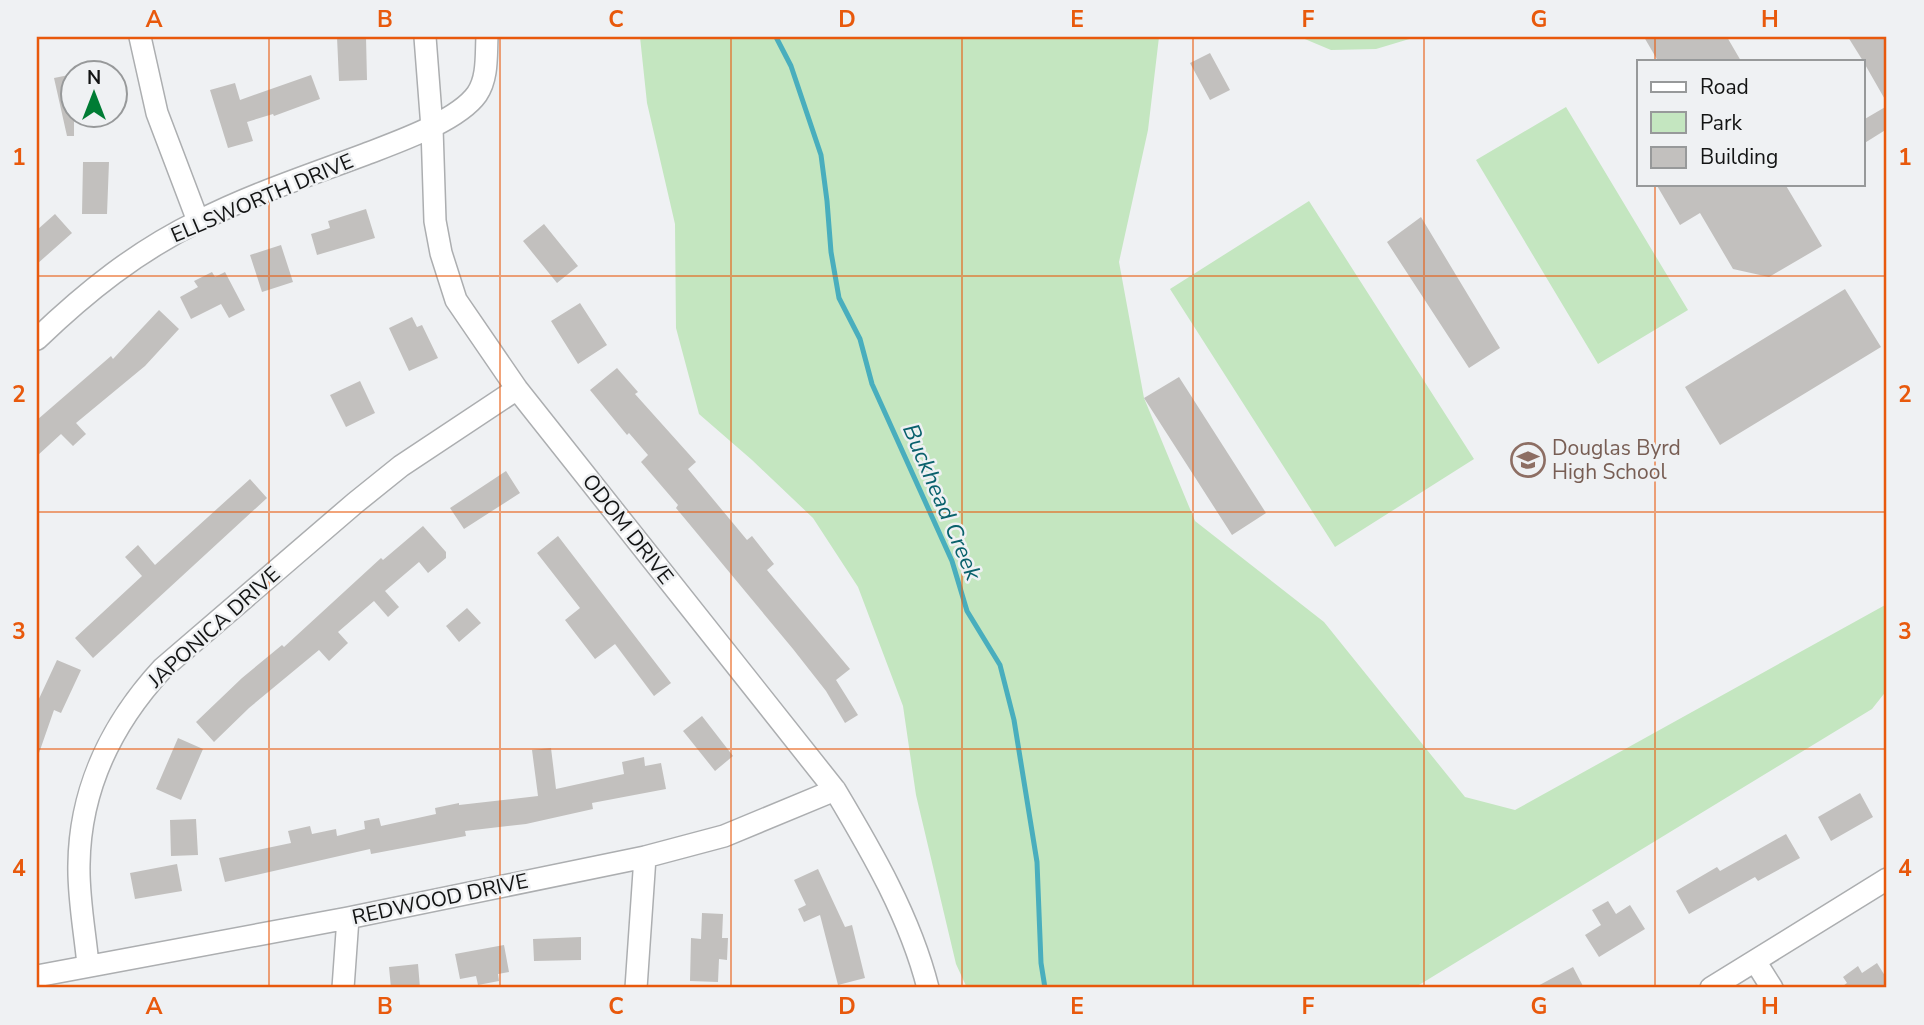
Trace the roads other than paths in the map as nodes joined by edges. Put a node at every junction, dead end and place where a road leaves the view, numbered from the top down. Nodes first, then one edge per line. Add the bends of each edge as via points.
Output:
1 (140, 37) edge
2 (425, 37) edge
3 (487, 37) edge
4 (432, 128) junction
5 (198, 221) junction
6 (37, 338) edge
7 (517, 389) junction
8 (835, 790) junction
9 (645, 857) junction
10 (1887, 879) edge
11 (348, 918) junction
12 (1755, 961) junction
13 (88, 965) junction
14 (37, 976) edge
15 (343, 988) edge
16 (636, 988) edge
17 (928, 988) edge
18 (1711, 988) edge
19 (1772, 988) edge

1 - 5 street via 156,113
2 - 4 street, ODOM DRIVE
3 - 4 street, ELLSWORTH DRIVE via 485,74 477,94
4 - 5 street, ELLSWORTH DRIVE
4 - 7 street, ODOM DRIVE via 435,221 450,284
5 - 6 street, ELLSWORTH DRIVE via 115,271
7 - 8 street, ODOM DRIVE
7 - 13 street, JAPONICA DRIVE via 401,466 355,503 143,690 108,743 85,807 79,865
8 - 9 street, REDWOOD DRIVE via 724,836
8 - 17 street, ODOM DRIVE via 879,866 914,942
9 - 11 street, REDWOOD DRIVE
9 - 16 street
10 - 12 street
11 - 13 street, REDWOOD DRIVE
11 - 15 street
12 - 18 street
12 - 19 street
13 - 14 street, REDWOOD DRIVE

